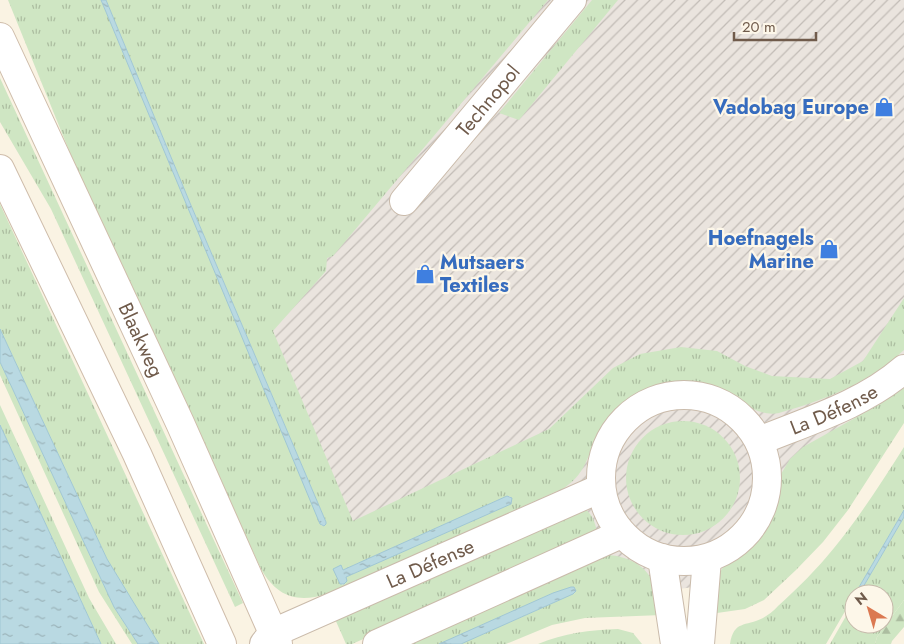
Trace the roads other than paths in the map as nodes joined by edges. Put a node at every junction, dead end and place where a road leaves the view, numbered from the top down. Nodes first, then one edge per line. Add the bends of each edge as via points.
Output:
1 (572, 0) edge
2 (0, 37) edge
3 (0, 169) edge
4 (404, 202) dead end
5 (904, 369) edge
6 (759, 441) junction
7 (601, 488) junction
8 (621, 534) junction
9 (662, 558) junction
10 (707, 559) junction
11 (272, 640) edge
12 (222, 644) edge
13 (377, 644) edge
14 (674, 644) edge
15 (700, 644) edge

1 - 4 street, Technopol
2 - 11 street, Blaakweg via 176,414
3 - 12 street via 136,454
5 - 6 street, La Défense via 890,381 852,402
6 - 7 street via 746,422 728,407 707,398 684,394 660,398 639,408 621,423 608,442 601,465
6 - 10 street via 767,469 765,498 753,525 740,539
7 - 8 street via 608,512
7 - 11 street, La Défense
8 - 9 street via 638,548
8 - 13 street
9 - 10 street
9 - 14 street
10 - 15 street

